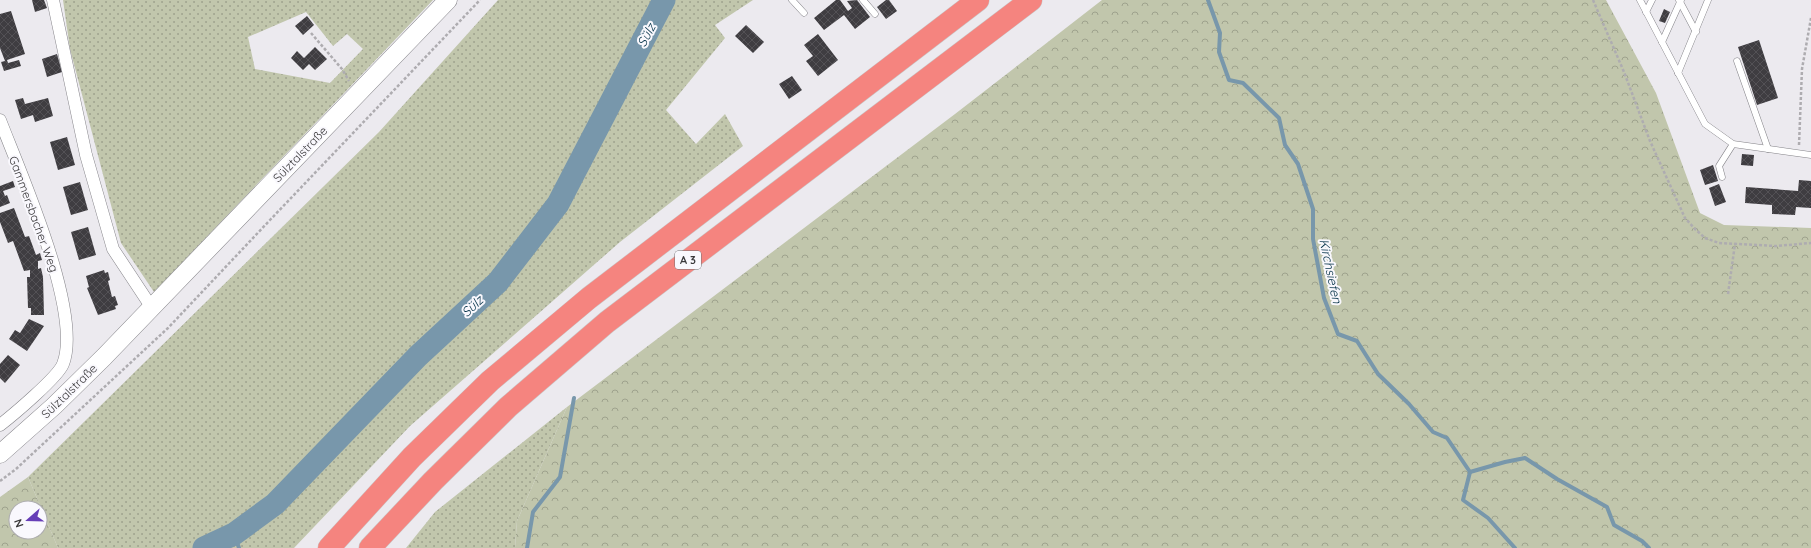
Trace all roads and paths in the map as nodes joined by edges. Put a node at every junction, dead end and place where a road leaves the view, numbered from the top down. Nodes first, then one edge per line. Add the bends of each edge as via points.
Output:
1 (54, 0) edge
2 (448, 0) edge
3 (480, 0) edge
4 (792, 0) edge
5 (863, 0) edge
6 (978, 0) edge
7 (1031, 0) edge
8 (1593, 0) edge
9 (1640, 0) edge
10 (1652, 0) edge
11 (1708, 0) edge
12 (1680, 1) edge
13 (1646, 12) junction
14 (804, 13) dead end
15 (875, 14) dead end
16 (1811, 18) edge
17 (1696, 32) junction
18 (311, 33) dead end
19 (1662, 42) junction
20 (1737, 61) dead end
21 (1678, 73) junction
22 (358, 94) junction
23 (0, 120) edge
24 (1733, 144) junction
25 (1768, 149) junction
26 (1799, 153) junction
27 (1811, 155) edge
28 (1722, 177) dead end
29 (1811, 243) edge
30 (1735, 244) junction
31 (1728, 294) dead end
32 (152, 308) junction
33 (0, 425) edge
34 (0, 454) edge
35 (0, 481) edge
36 (329, 548) edge
37 (370, 548) edge

1 - 32 street via 86,155 113,249
2 - 22 main road, Sülztalstraße
3 - 35 path via 168,328 16,470
4 - 14 lane
5 - 15 lane
6 - 36 highway, A 3 via 607,283 490,381 412,457
7 - 37 highway, A 3 via 607,322 508,407
8 - 30 path via 1650,141 1685,218 1705,238
9 - 13 lane
10 - 13 lane
11 - 17 lane
12 - 17 lane
12 - 19 lane
13 - 19 lane
16 - 26 path via 1802,69
17 - 21 lane
18 - 22 path via 342,69
19 - 21 lane
20 - 25 lane
21 - 24 lane via 1706,124
22 - 32 main road, Sülztalstraße
23 - 33 street, Gammersbacher Weg via 51,255 66,324 63,365
24 - 25 lane
24 - 28 lane via 1718,166
25 - 26 lane
26 - 27 lane
29 - 30 path via 1776,246
30 - 31 path
32 - 34 main road, Sülztalstraße via 54,406

